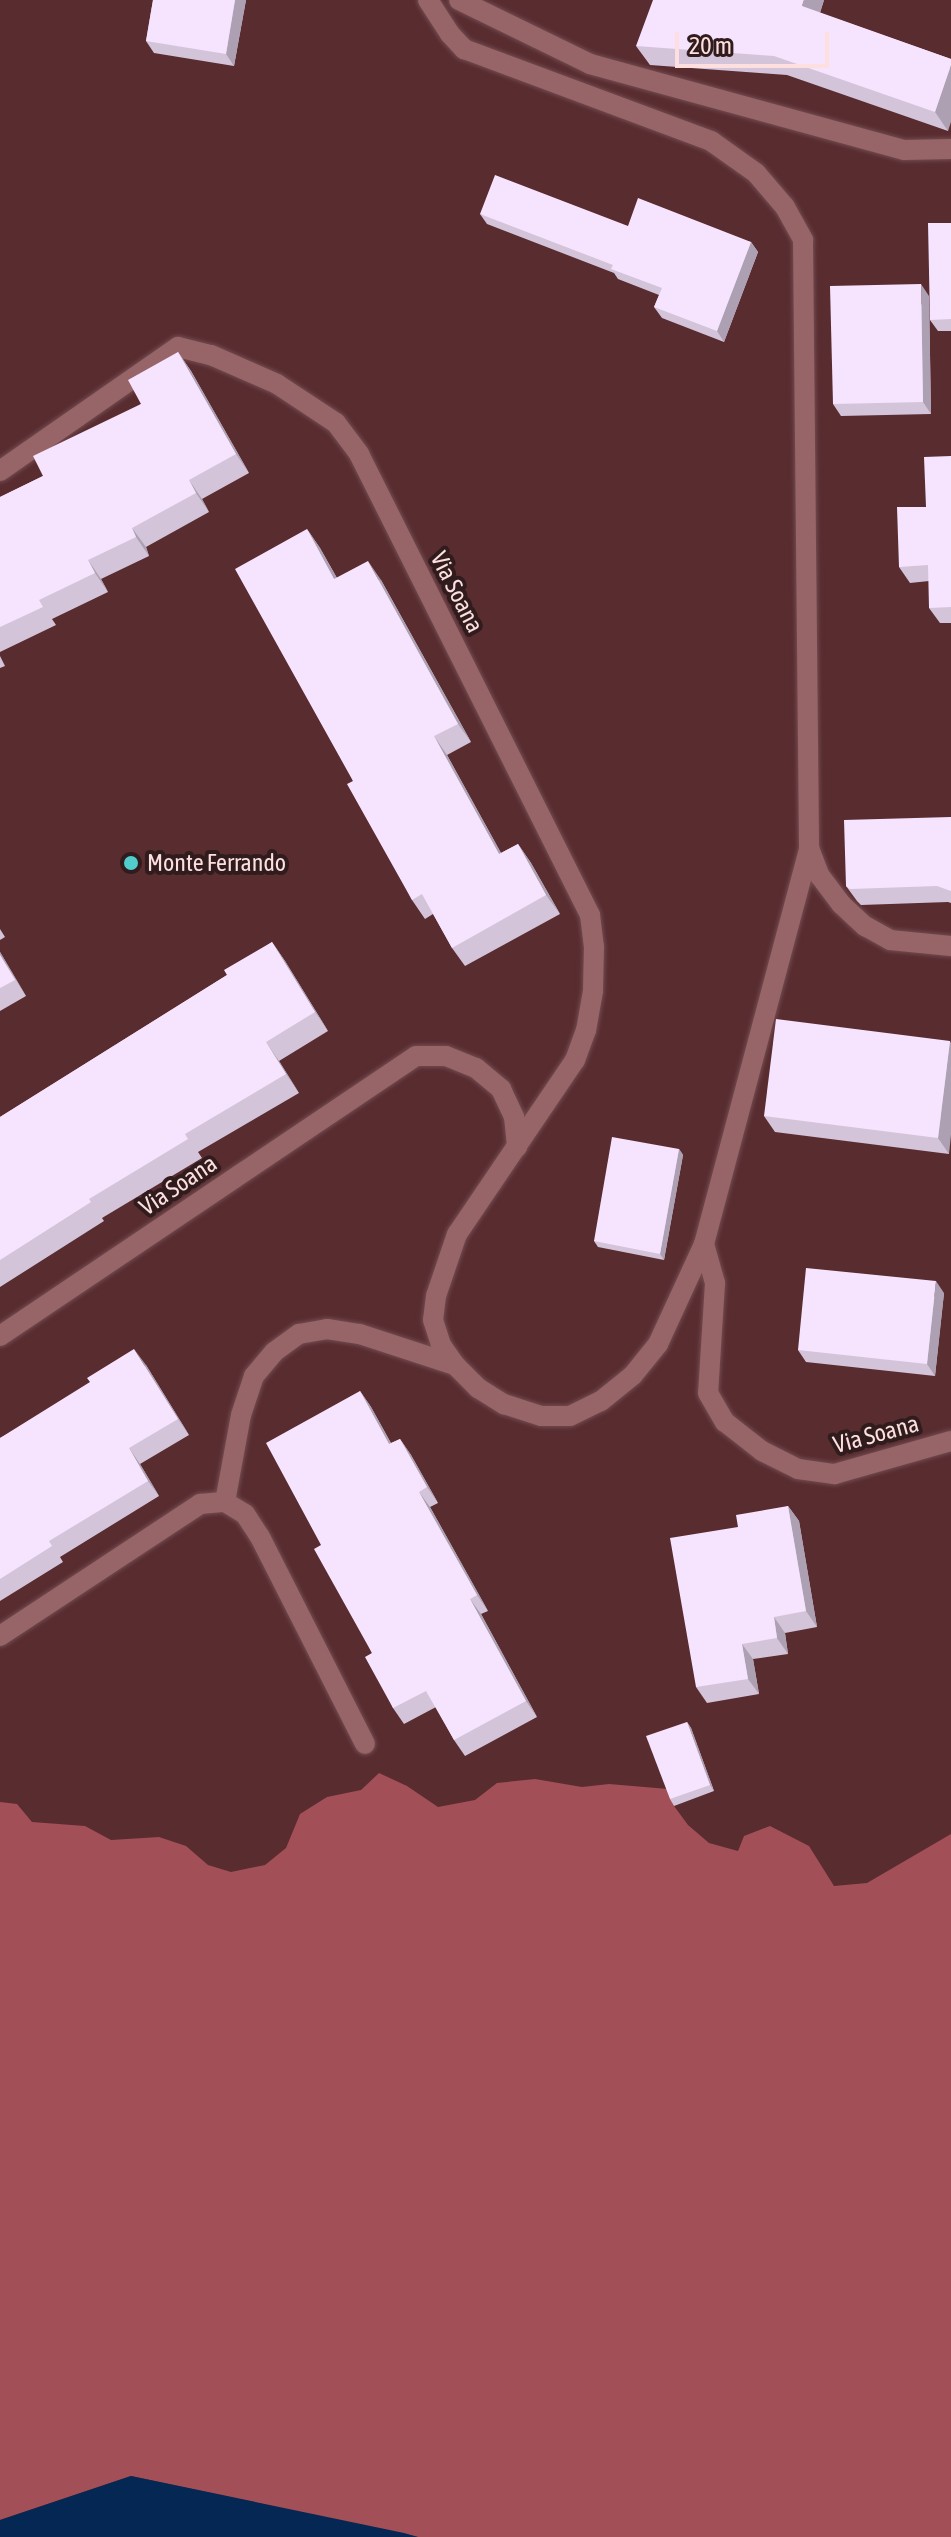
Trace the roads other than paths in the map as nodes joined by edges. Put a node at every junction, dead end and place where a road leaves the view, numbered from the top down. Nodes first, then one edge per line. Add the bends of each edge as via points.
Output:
1 (428, 0) edge
2 (459, 0) edge
3 (951, 149) edge
4 (904, 150) junction
5 (951, 160) edge
6 (0, 471) edge
7 (809, 848) junction
8 (951, 946) edge
9 (517, 1147) junction
10 (704, 1244) junction
11 (0, 1336) edge
12 (455, 1365) junction
13 (951, 1441) edge
14 (225, 1502) junction
15 (0, 1636) edge
16 (365, 1744) dead end

1 - 7 street, Via Soana via 464,49 711,141 756,173 785,207 803,240
2 - 4 street via 590,64
3 - 4 street
4 - 5 street
6 - 9 street, Via Soana via 178,347 211,355 277,384 336,423 359,454 590,915 594,946 586,1030 562,1082
7 - 8 street, Via Soana via 827,885 865,926 890,940
7 - 10 street, Via Soana
9 - 11 street, Via Soana via 514,1117 501,1089 476,1068 446,1056 416,1056
9 - 12 street, Via Soana via 457,1234 436,1296 433,1320
10 - 12 street, Via Soana via 658,1344 633,1375 601,1401 570,1416 541,1416 504,1404
10 - 13 street, Via Soana via 715,1283 708,1393 725,1422 762,1451 798,1469 835,1474
12 - 14 street, Via Soana via 360,1334 327,1329 299,1334 254,1376
14 - 15 street via 200,1504
14 - 16 street via 245,1514 260,1537

